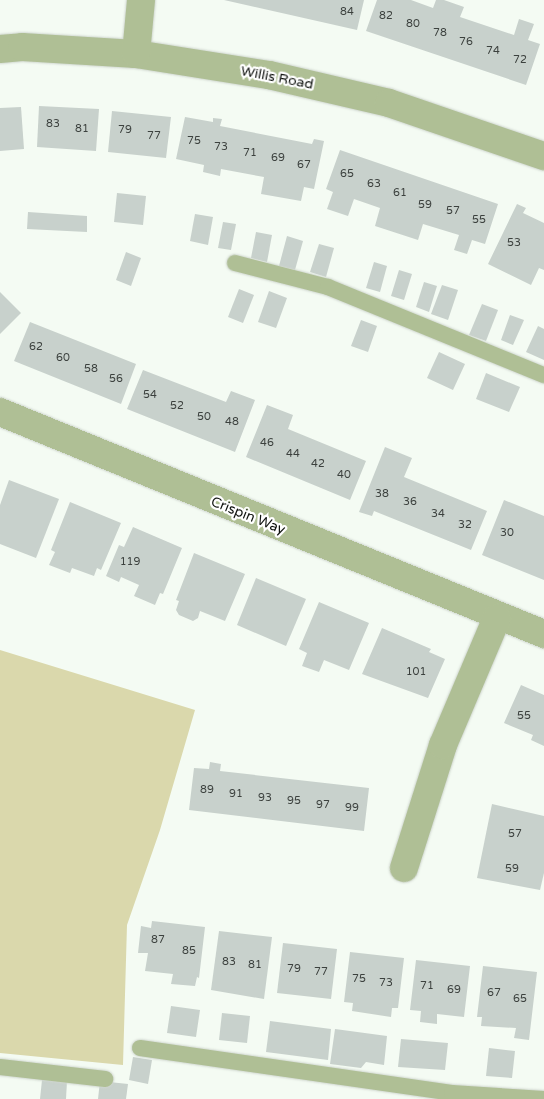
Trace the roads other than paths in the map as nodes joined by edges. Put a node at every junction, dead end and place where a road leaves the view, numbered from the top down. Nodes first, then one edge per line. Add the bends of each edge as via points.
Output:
1 (141, 0) edge
2 (0, 49) edge
3 (136, 54) junction
4 (544, 156) edge
5 (235, 263) dead end
6 (544, 375) edge
7 (0, 412) edge
8 (497, 618) junction
9 (544, 634) edge
10 (404, 868) dead end
11 (140, 1048) dead end
12 (0, 1068) edge
13 (105, 1079) dead end
14 (544, 1099) edge

1 - 3 street
2 - 3 street, Willis Road via 22,47
3 - 4 street, Willis Road via 269,76 389,103
5 - 6 lane via 328,287
7 - 8 street, Crispin Way
8 - 9 street, Crispin Way
8 - 10 street via 442,745
11 - 14 lane via 452,1093
12 - 13 lane

